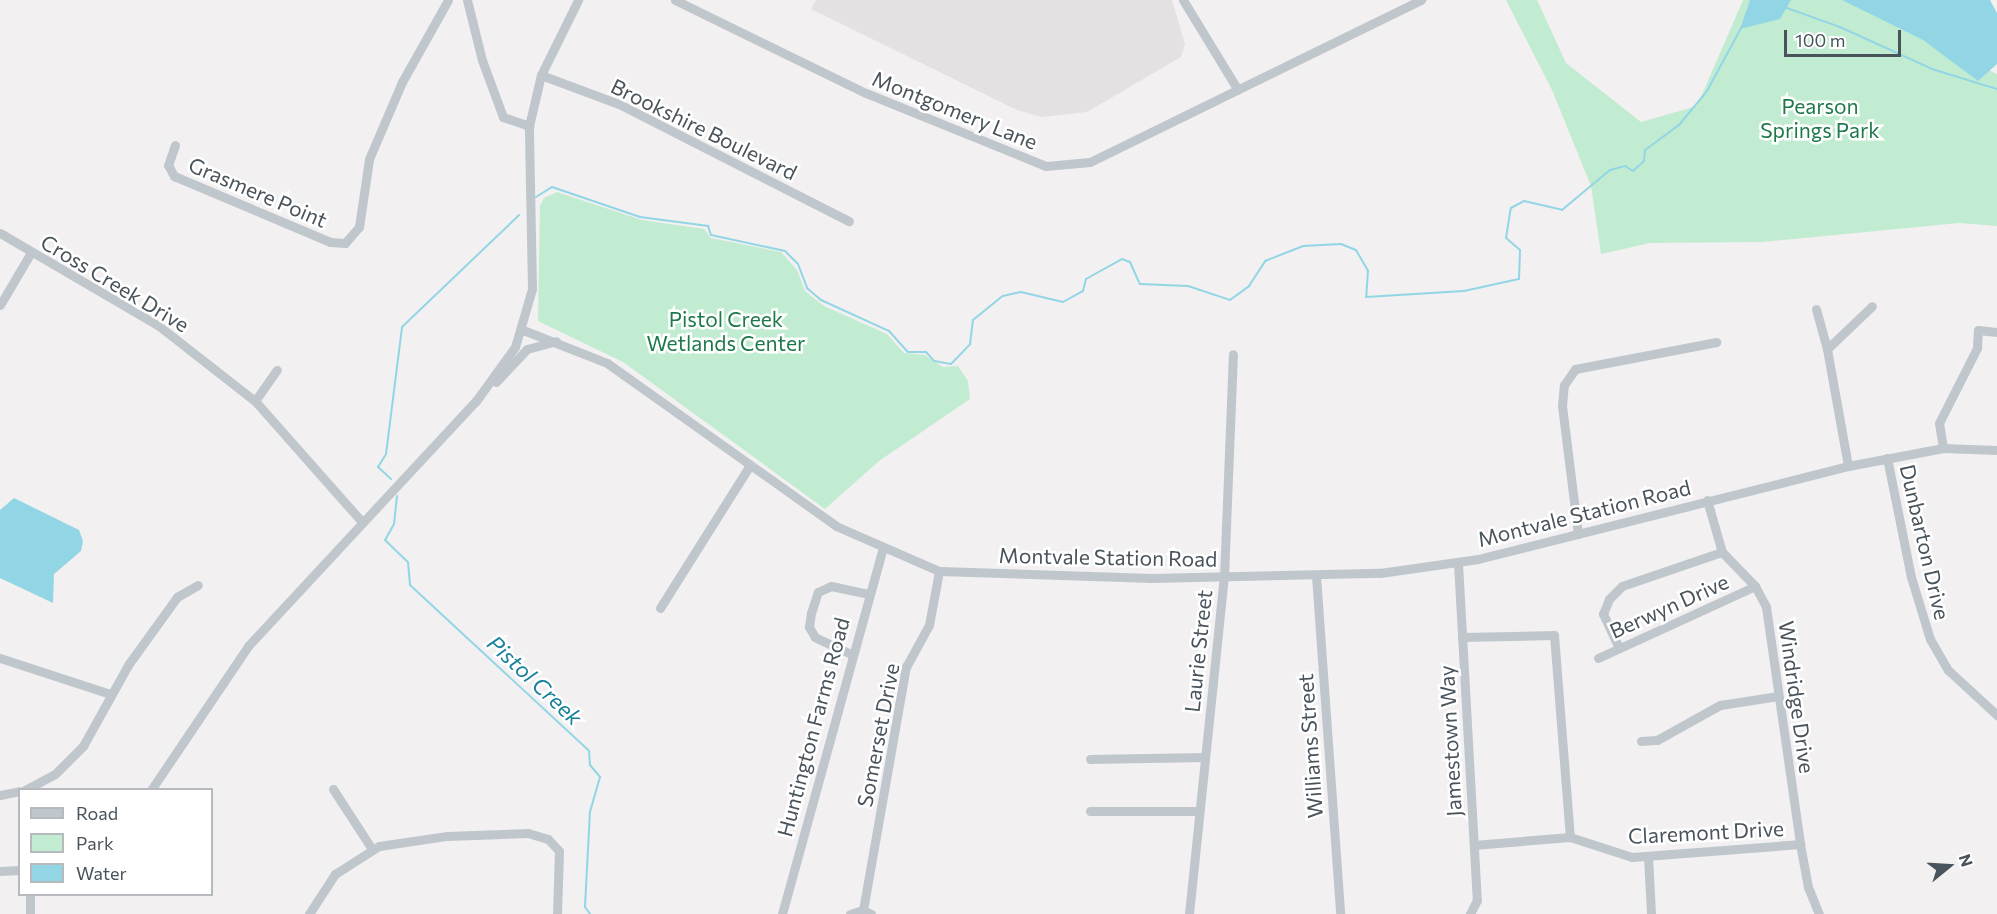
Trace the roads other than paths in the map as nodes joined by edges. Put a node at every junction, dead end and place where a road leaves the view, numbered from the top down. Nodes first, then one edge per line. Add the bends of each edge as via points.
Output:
1 (448, 0) edge
2 (467, 0) edge
3 (578, 0) edge
4 (675, 0) edge
5 (1183, 0) edge
6 (1420, 0) edge
7 (541, 75) junction
8 (1238, 90) junction
9 (529, 126) junction
10 (175, 145) dead end
11 (849, 221) dead end
12 (0, 233) edge
13 (30, 254) junction
14 (0, 305) edge
15 (1872, 306) dead end
16 (1816, 309) dead end
17 (523, 330) junction
18 (1997, 332) edge
19 (557, 341) junction
20 (1716, 342) dead end
21 (1827, 349) junction
22 (1233, 354) dead end
23 (276, 370) dead end
24 (489, 387) junction
25 (255, 400) junction
26 (1943, 448) junction
27 (1997, 450) edge
28 (1887, 458) junction
29 (750, 465) junction
30 (1848, 466) junction
31 (1707, 500) junction
32 (361, 521) junction
33 (1578, 534) junction
34 (882, 550) junction
35 (1722, 552) junction
36 (1458, 564) junction
37 (939, 571) junction
38 (1316, 576) junction
39 (1224, 577) junction
40 (198, 585) dead end
41 (1755, 586) junction
42 (868, 594) junction
43 (660, 608) dead end
44 (1462, 637) junction
45 (1619, 648) junction
46 (850, 654) junction
47 (0, 658) edge
48 (1598, 658) dead end
49 (110, 694) junction
50 (1778, 696) junction
51 (1997, 715) edge
52 (1641, 741) dead end
53 (1205, 757) junction
54 (1090, 759) dead end
55 (27, 788) edge
56 (152, 788) edge
57 (333, 789) dead end
58 (18, 791) edge
59 (0, 795) edge
60 (1090, 811) dead end
61 (1199, 811) junction
62 (1570, 837) junction
63 (1474, 844) junction
64 (1800, 844) junction
65 (372, 849) junction
66 (1648, 856) junction
67 (18, 870) edge
68 (0, 871) edge
69 (30, 896) edge
70 (867, 912) edge
71 (30, 914) edge
72 (309, 914) edge
73 (557, 914) edge
74 (782, 914) edge
75 (850, 914) edge
76 (1189, 914) edge
77 (1340, 914) edge
78 (1470, 914) edge
79 (1651, 914) edge
80 (1819, 914) edge

1 - 10 street, Grasmere Point via 402,82 369,159 359,227 345,243 330,242 174,176 168,165
2 - 9 street via 482,60 503,117
3 - 7 street
4 - 8 street, Montgomery Lane via 866,93 1046,166 1090,162
5 - 8 street
6 - 8 street, Montgomery Lane
7 - 9 street
7 - 11 street, Brookshire Boulevard via 619,104
9 - 17 street via 526,188 532,276
12 - 13 street, Cross Creek Drive
13 - 14 street
13 - 25 street, Cross Creek Drive via 159,326
15 - 21 street
16 - 21 street
17 - 19 street, Montvale Station Road
17 - 24 street
18 - 26 street via 1978,330 1977,348 1939,423
19 - 24 street via 527,349 510,372
19 - 29 street, Montvale Station Road via 642,383
20 - 33 street via 1575,369 1564,385 1562,406
21 - 30 street
22 - 39 street, Laurie Street
23 - 25 street
24 - 32 street
25 - 32 street, Cross Creek Drive
26 - 27 street, Montvale Station Road
26 - 28 street, Montvale Station Road
28 - 30 street, Montvale Station Road
28 - 51 street, Dunbarton Drive via 1913,589 1930,639 1948,670
29 - 34 street, Montvale Station Road via 836,525
29 - 43 street
30 - 31 street, Montvale Station Road
31 - 33 street, Montvale Station Road
31 - 35 street, Windridge Drive
32 - 56 street via 248,645
33 - 36 street, Montvale Station Road
34 - 37 street, Montvale Station Road
34 - 42 street, Huntington Farms Road
35 - 41 street, Windridge Drive
35 - 45 street via 1622,586 1609,599 1603,614
36 - 38 street, Montvale Station Road
36 - 44 street, Jamestown Way
37 - 39 street, Montvale Station Road
37 - 70 street, Somerset Drive via 929,625 906,667
38 - 39 street, Montvale Station Road
38 - 77 street, Williams Street
39 - 53 street, Laurie Street
40 - 49 street via 177,597
41 - 45 street, Berwyn Drive
41 - 50 street, Windridge Drive via 1770,621
42 - 46 street, Huntington Farms Road
42 - 46 street via 831,586 818,592 811,613 809,627 815,637
44 - 62 street via 1554,635
44 - 63 street, Jamestown Way
45 - 48 street, Berwyn Drive
46 - 74 street, Huntington Farms Road
47 - 49 street
49 - 55 street via 99,723 72,759
50 - 52 street via 1720,705 1657,740
50 - 64 street, Windridge Drive
53 - 54 street
53 - 61 street, Laurie Street
57 - 65 street
58 - 59 street
60 - 61 street
61 - 76 street, Laurie Street
62 - 63 street, Claremont Drive
62 - 66 street, Claremont Drive via 1618,855
63 - 78 street, Jamestown Way via 1477,900
64 - 66 street, Claremont Drive
64 - 80 street, Windridge Drive via 1808,887
65 - 72 street via 335,874
65 - 73 street via 447,836 538,833 559,851
66 - 79 street
67 - 68 street
69 - 71 street
70 - 75 street, Somerset Drive

